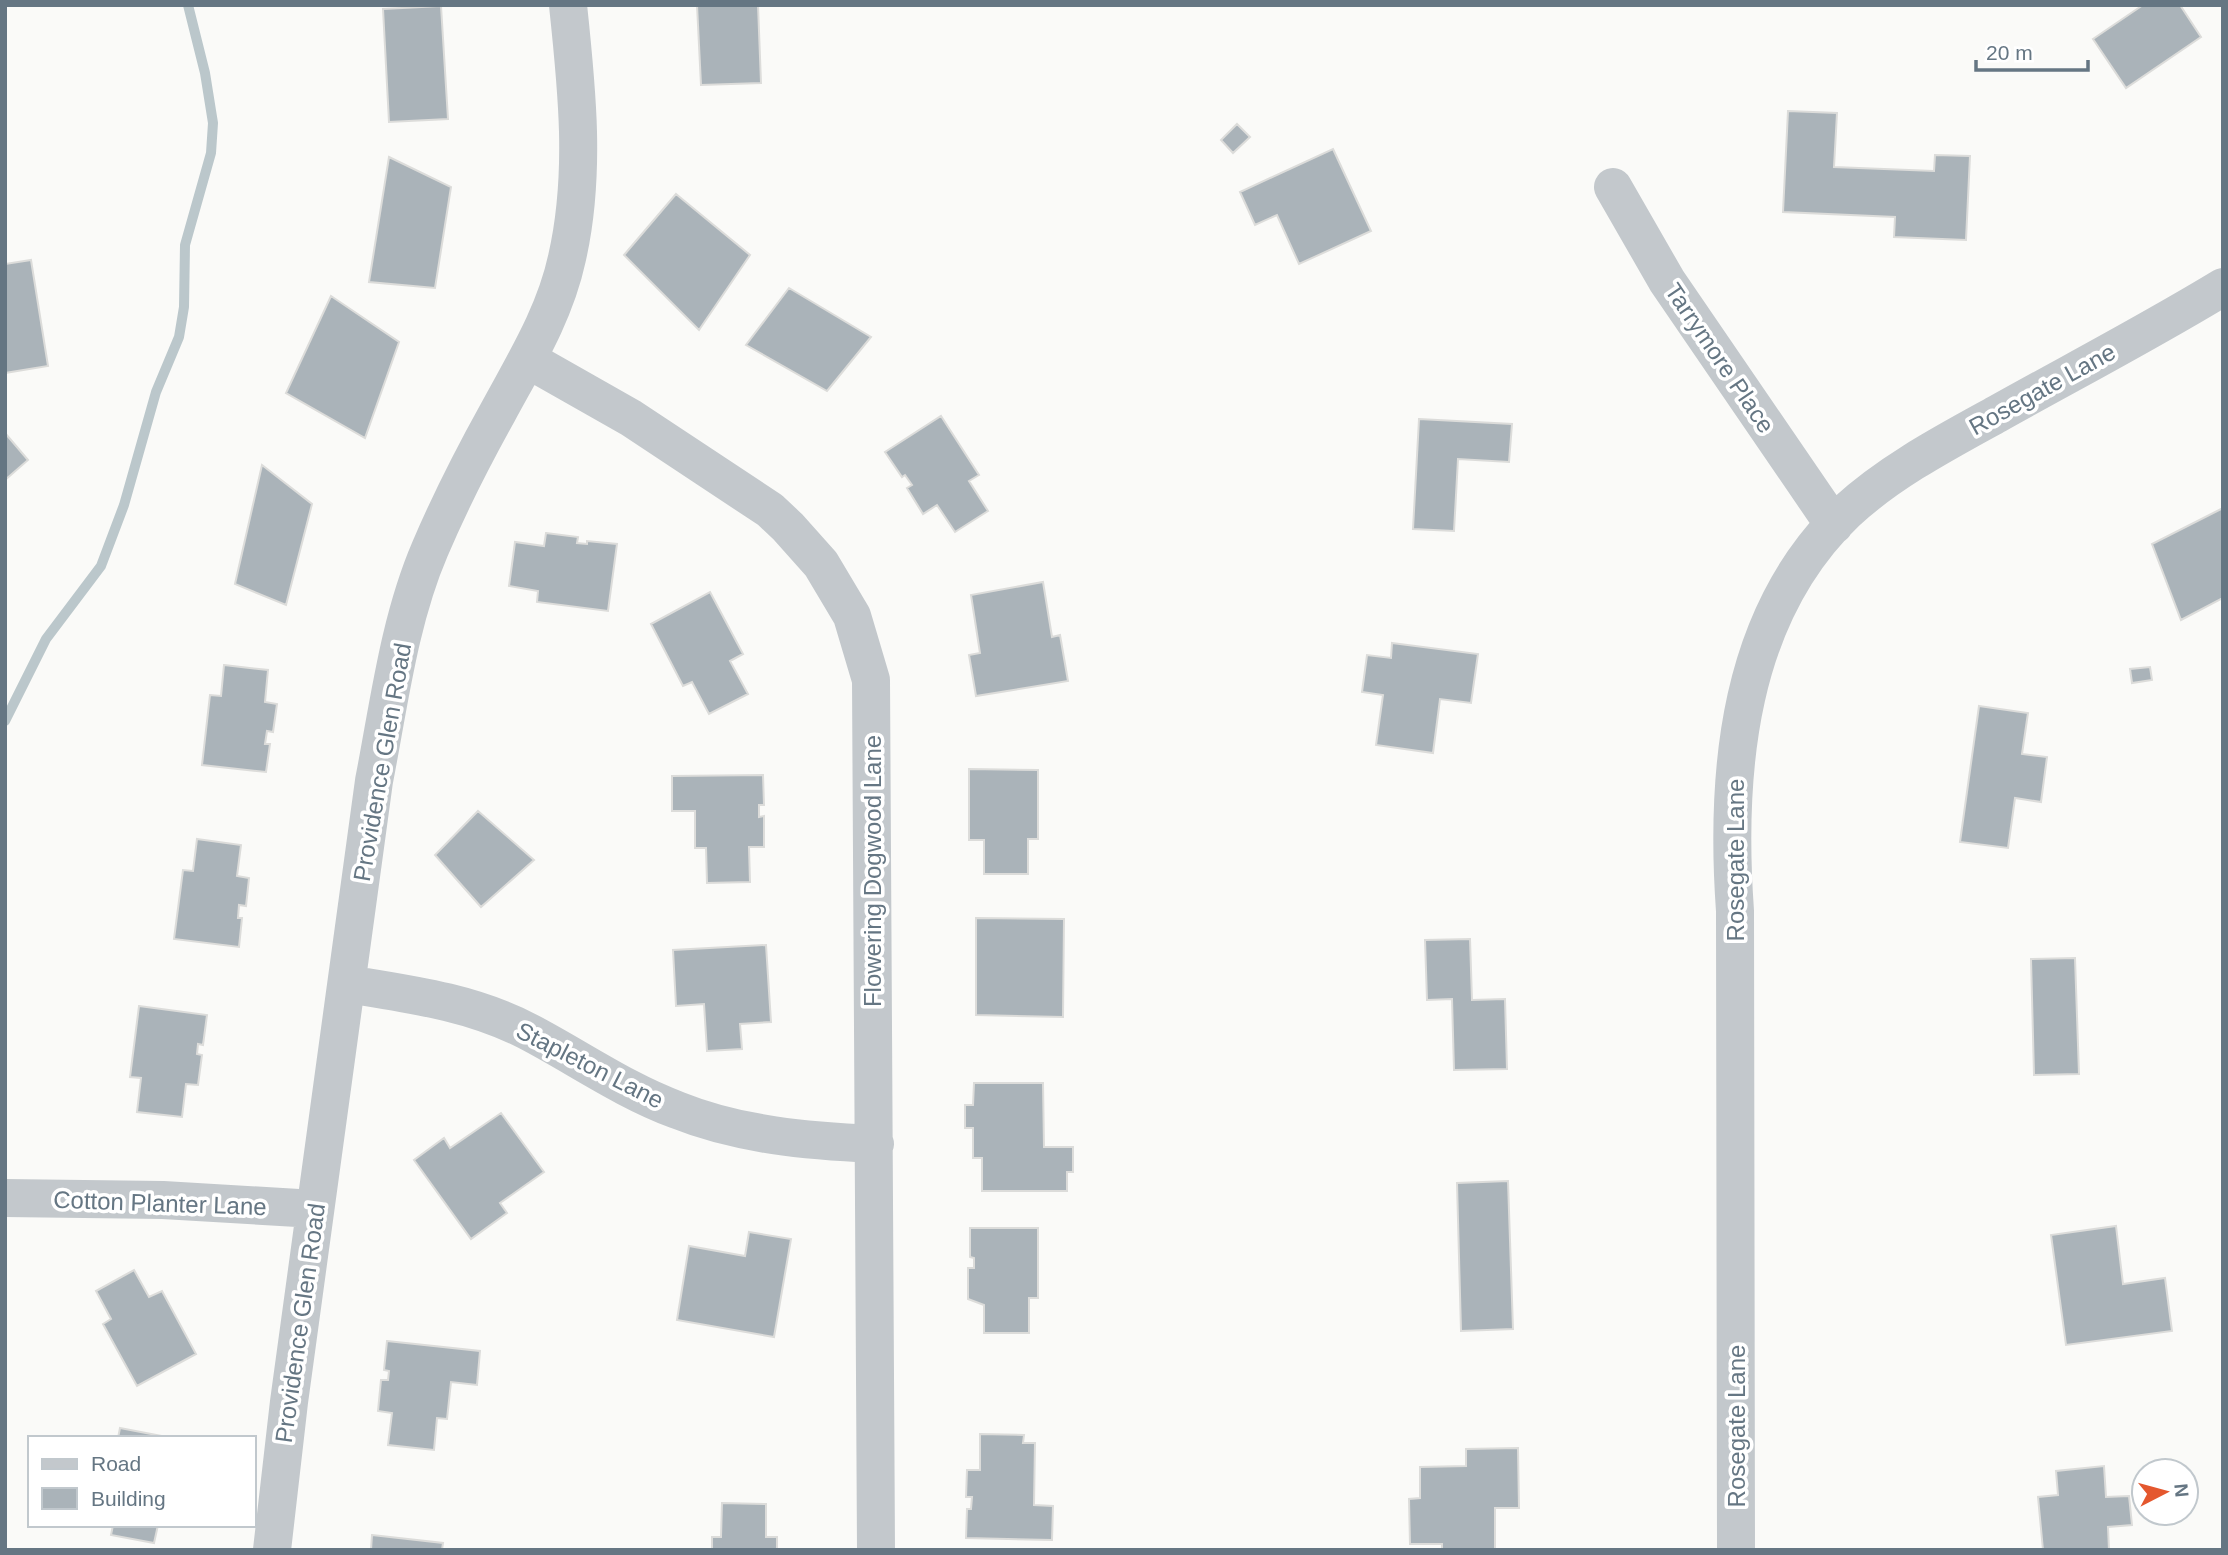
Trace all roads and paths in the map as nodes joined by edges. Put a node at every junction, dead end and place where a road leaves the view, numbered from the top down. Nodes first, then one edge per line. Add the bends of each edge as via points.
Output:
1 (568, 5) edge
2 (1613, 187) dead end
3 (2223, 287) edge
4 (527, 359) junction
5 (1834, 525) junction
6 (348, 985) junction
7 (875, 1144) junction
8 (5, 1198) edge
9 (316, 1209) junction
10 (272, 1550) edge
11 (876, 1550) edge
12 (1736, 1550) edge

1 - 4 street, Providence Glen Road via 579,162 577,197 562,279
2 - 5 street, Tarrymore Place via 1667,281
3 - 5 street, Rosegate Lane via 1961,434 1882,483
4 - 6 street, Providence Glen Road via 469,464 428,553 409,616 374,781
4 - 7 street, Flowering Dogwood Lane via 631,418 770,510 821,564 852,616 871,680
5 - 12 street, Rosegate Lane via 1797,570 1771,616 1746,694 1731,806
6 - 7 street, Stapleton Lane via 438,999 487,1014 678,1111 810,1141
6 - 9 street, Providence Glen Road
7 - 11 street, Flowering Dogwood Lane
8 - 9 street, Cotton Planter Lane via 163,1200
9 - 10 street, Providence Glen Road

